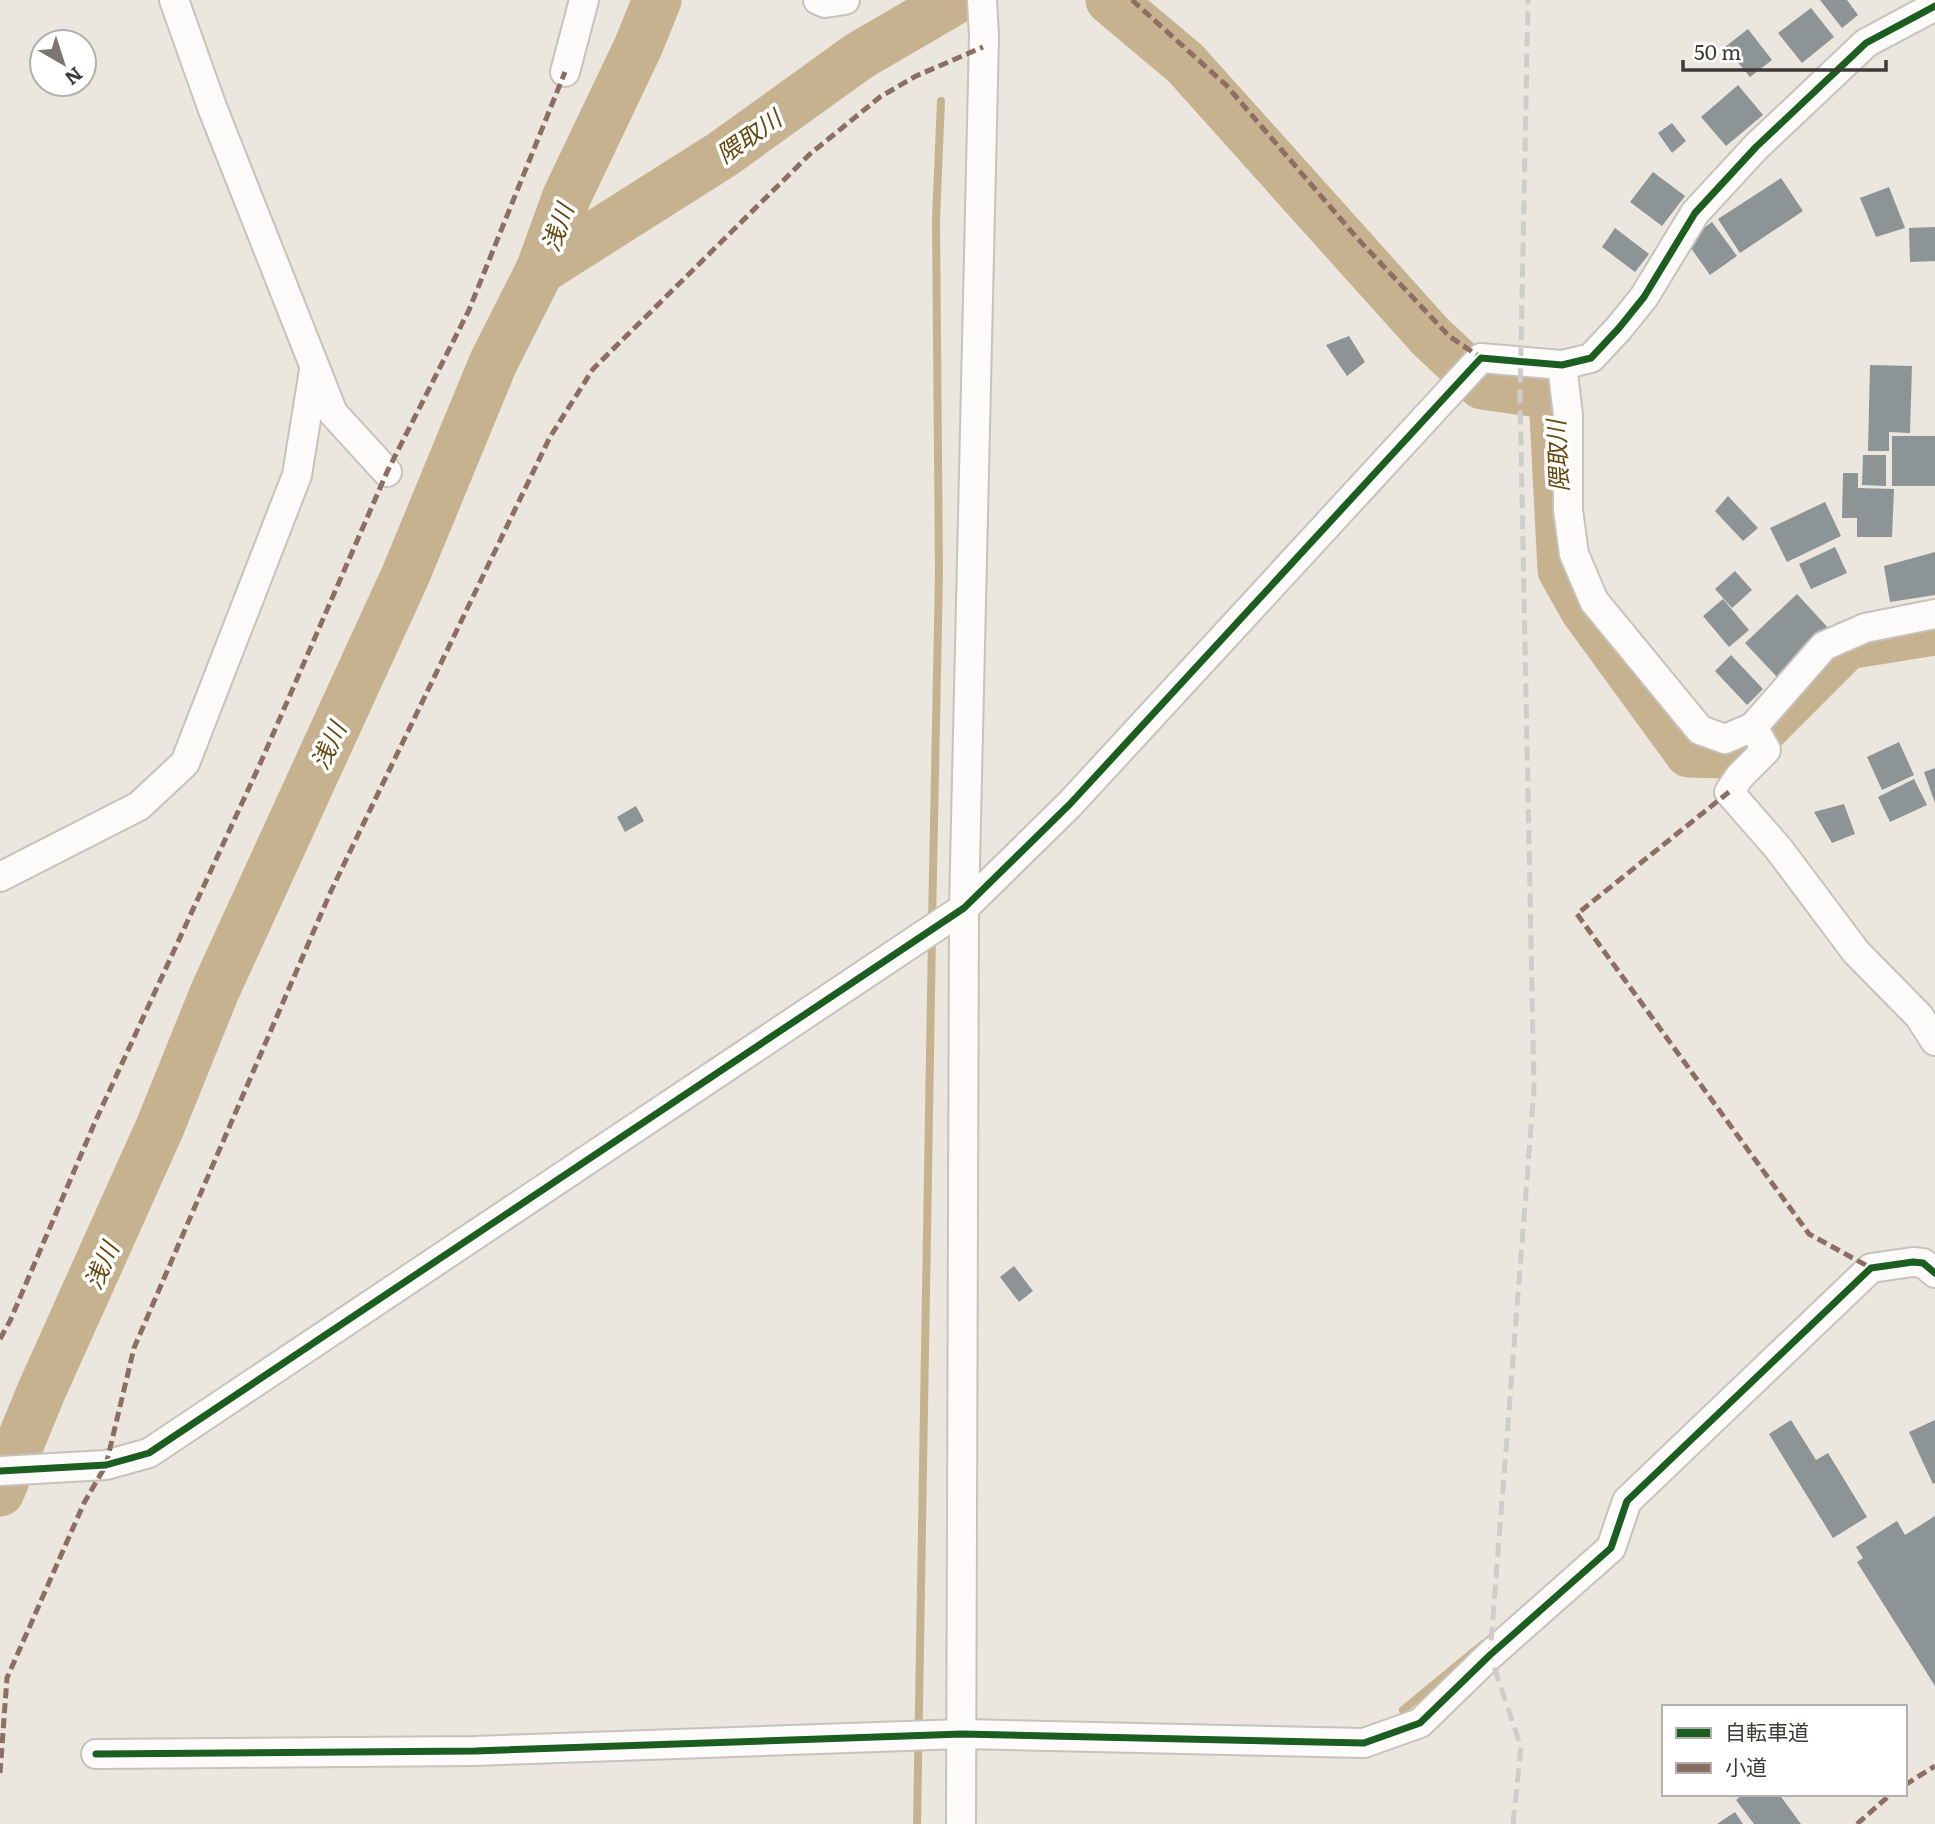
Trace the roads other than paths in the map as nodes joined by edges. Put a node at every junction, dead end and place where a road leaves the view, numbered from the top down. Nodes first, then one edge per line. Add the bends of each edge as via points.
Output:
1 (174, 0) edge
2 (584, 0) edge
3 (817, 0) edge
4 (845, 0) edge
5 (982, 0) edge
6 (1935, 6) edge
7 (565, 72) dead end
8 (1562, 365) junction
9 (314, 370) junction
10 (387, 472) dead end
11 (1935, 614) edge
12 (1757, 733) junction
13 (0, 877) edge
14 (964, 908) junction
15 (1935, 1041) edge
16 (1931, 1260) edge
17 (0, 1471) edge
18 (962, 1734) junction
19 (96, 1754) dead end
20 (961, 1824) edge

1 - 9 street
2 - 7 street
3 - 4 street
5 - 14 street
6 - 8 street via 1866,43 1756,148 1695,213 1644,297 1613,336 1591,358
8 - 12 street via 1568,415 1568,510 1574,554 1594,601 1700,730 1725,739
8 - 14 street via 1480,358 1079,794
9 - 10 street via 333,413
9 - 13 street via 297,475 185,763 139,806
11 - 12 street via 1865,628 1824,646
12 - 15 street via 1766,750 1729,792 1778,848 1856,952 1919,1016
14 - 17 street via 149,1453 106,1465
14 - 18 street
16 - 18 street via 1871,1268 1626,1501 1611,1548 1420,1723 1364,1742
18 - 19 street via 475,1751
18 - 20 street

